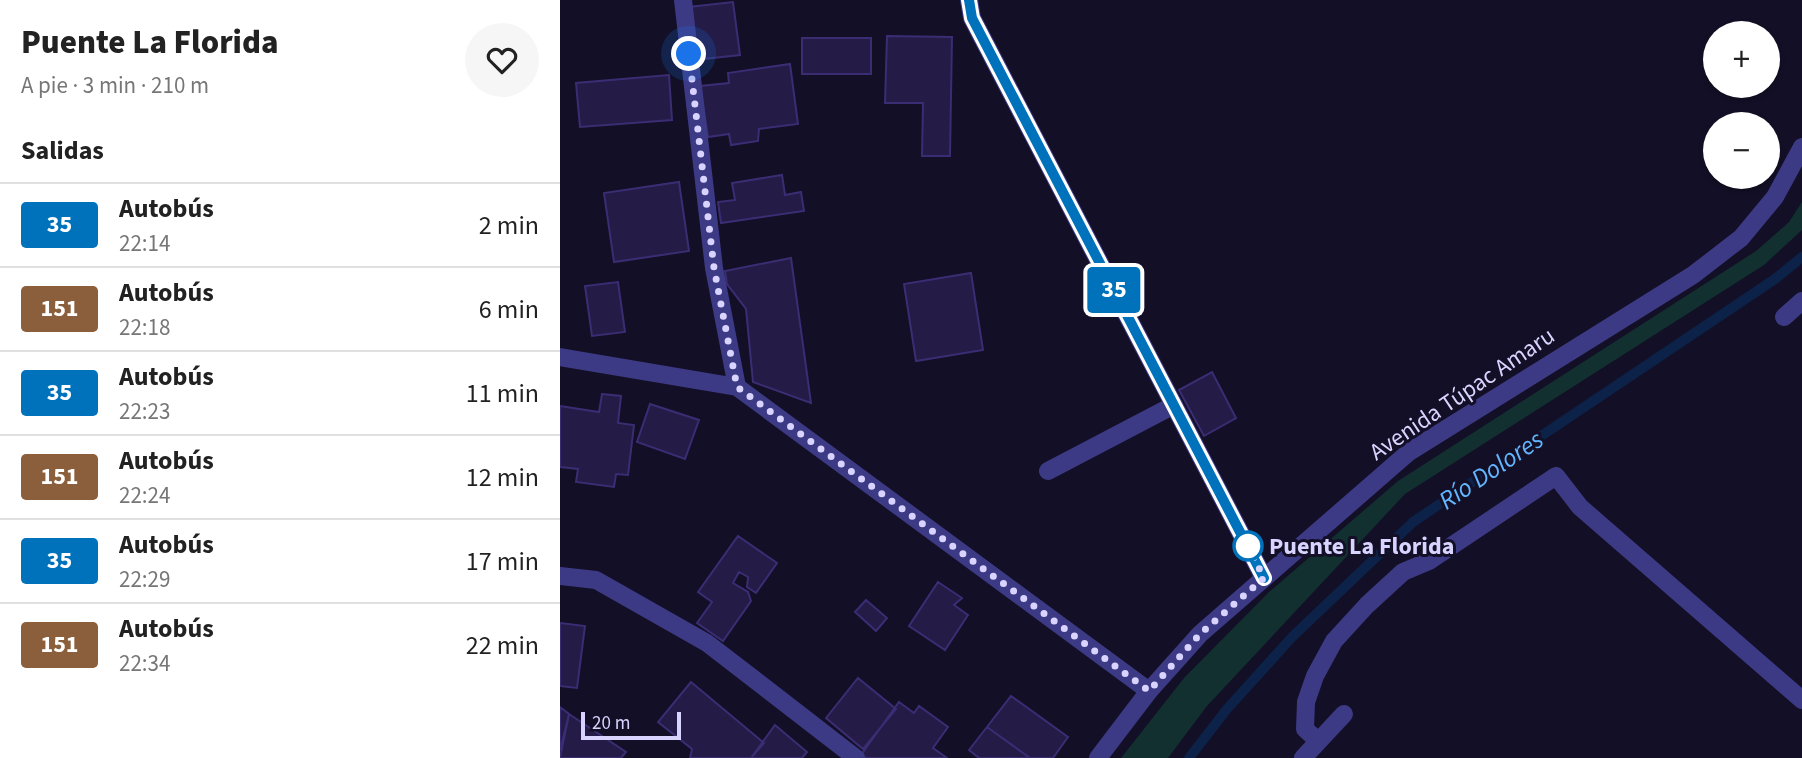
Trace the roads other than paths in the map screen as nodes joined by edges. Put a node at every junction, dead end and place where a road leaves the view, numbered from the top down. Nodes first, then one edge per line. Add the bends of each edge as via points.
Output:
1 (683, 0) edge
2 (969, 0) edge
3 (1802, 147) edge
4 (1802, 301) edge
5 (1784, 317) dead end
6 (560, 357) edge
7 (737, 387) junction
8 (1174, 405) junction
9 (1048, 471) dead end
10 (560, 576) edge
11 (1264, 578) junction
12 (1149, 691) junction
13 (1802, 700) edge
14 (1345, 714) dead end
15 (1318, 741) junction
16 (856, 758) edge
17 (1098, 758) edge
18 (1303, 758) edge

1 - 7 street via 714,268
2 - 8 street via 972,18
3 - 11 street, Avenida Túpac Amaru via 1775,197 1741,238 1693,275 1409,452
4 - 5 street
6 - 7 street
7 - 12 street
8 - 9 street
8 - 11 street
10 - 16 street via 596,580 706,643
11 - 12 street, Avenida Túpac Amaru via 1200,634
12 - 17 street, Avenida Túpac Amaru
13 - 15 street via 1580,507 1556,477 1429,561 1402,572 1334,641 1306,702 1306,729
14 - 15 street
15 - 18 street

